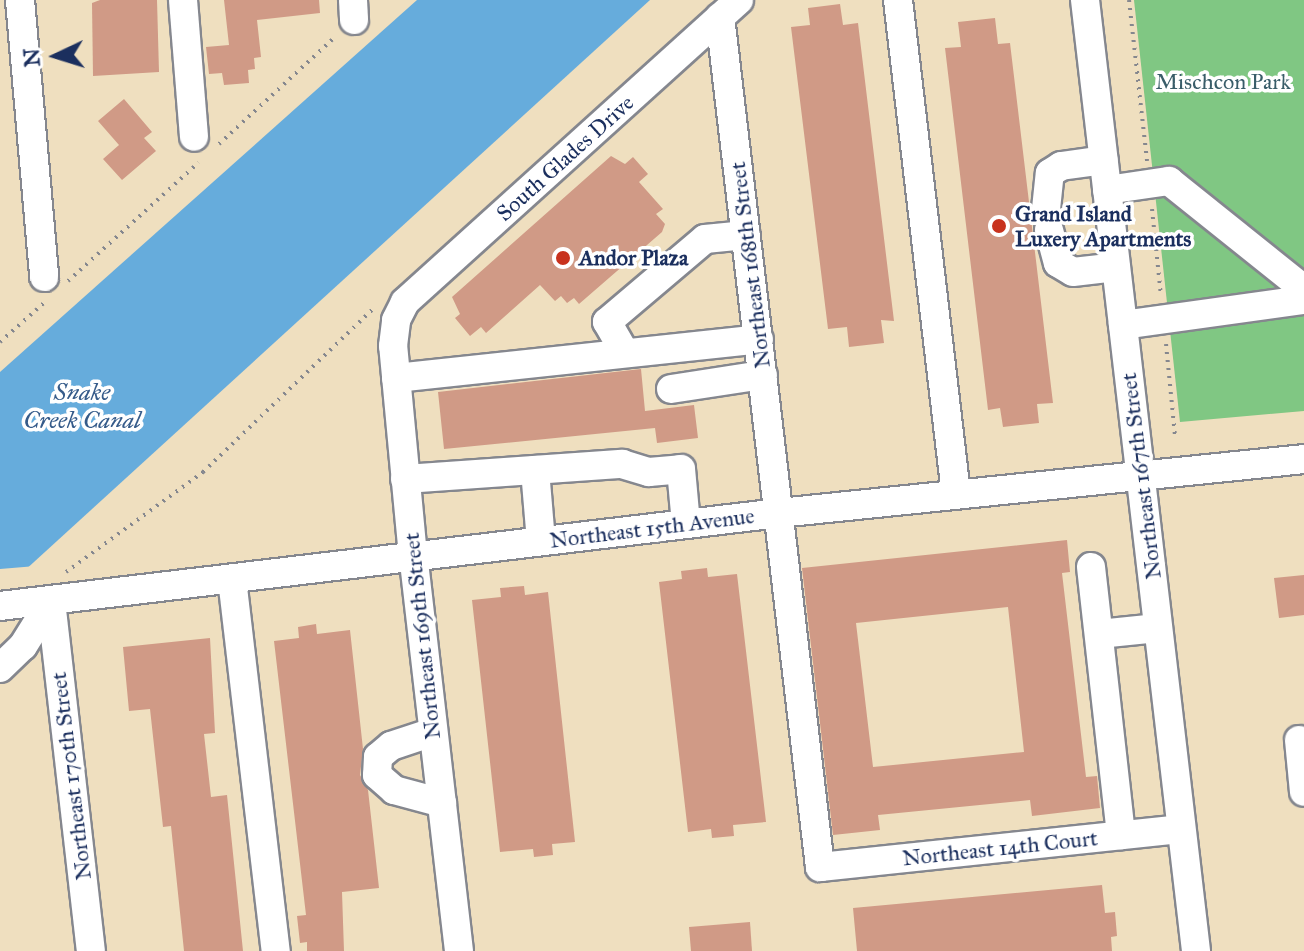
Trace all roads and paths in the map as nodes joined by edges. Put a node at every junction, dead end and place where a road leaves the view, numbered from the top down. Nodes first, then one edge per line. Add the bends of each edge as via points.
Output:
1 (20, 0) edge
2 (183, 0) edge
3 (898, 0) edge
4 (1085, 0) edge
5 (1129, 0) edge
6 (729, 8) edge
7 (354, 10) edge
8 (205, 147) junction
9 (1104, 160) junction
10 (1149, 183) junction
11 (1107, 190) junction
12 (746, 235) junction
13 (1116, 267) junction
14 (55, 284) junction
15 (1304, 289) edge
16 (1304, 300) edge
17 (396, 320) joint
18 (1163, 320) junction
19 (1123, 325) junction
20 (759, 339) junction
21 (0, 342) edge
22 (625, 353) junction
23 (763, 375) junction
24 (396, 378) junction
25 (671, 389) dead end
26 (1175, 435) dead end
27 (1304, 459) edge
28 (535, 470) junction
29 (1141, 476) junction
30 (405, 479) junction
31 (956, 495) junction
32 (779, 513) junction
33 (686, 524) junction
34 (541, 541) junction
35 (413, 556) junction
36 (1091, 567) dead end
37 (232, 579) junction
38 (51, 601) junction
39 (11, 605) edge
40 (1158, 628) junction
41 (1099, 634) junction
42 (0, 668) edge
43 (433, 732) junction
44 (1299, 740) dead end
45 (1304, 792) edge
46 (442, 803) junction
47 (1180, 829) junction
48 (1121, 835) junction
49 (820, 867) joint
50 (91, 951) edge
51 (276, 951) edge
52 (459, 951) edge
53 (1196, 951) edge

1 - 14 street
2 - 8 street
3 - 31 street
4 - 9 street, Northeast 167th Street
5 - 10 path
6 - 12 street, Northeast 168th Street
6 - 17 street, South Glades Drive via 405,302
7 - 8 path
8 - 14 path
9 - 11 street, Northeast 167th Street
9 - 13 street via 1061,166 1050,173 1048,220 1058,263 1073,272
10 - 11 street
10 - 15 street via 1169,181
10 - 18 path
11 - 13 street, Northeast 167th Street
12 - 20 street, Northeast 168th Street
12 - 22 street via 705,239 607,322
13 - 19 street, Northeast 167th Street
14 - 21 path
16 - 18 street
17 - 24 street, Northeast 169th Street
18 - 19 street
18 - 26 path
19 - 29 street, Northeast 167th Street
20 - 22 street
20 - 23 street, Northeast 168th Street
22 - 24 street
23 - 25 street
23 - 32 street, Northeast 168th Street
24 - 30 street, Northeast 169th Street
27 - 29 street, Northeast 15th Avenue
28 - 30 street
28 - 33 street via 622,464 649,472 681,469
28 - 34 street
29 - 31 street, Northeast 15th Avenue
29 - 40 street, Northeast 167th Street
30 - 35 street, Northeast 169th Street
31 - 32 street, Northeast 15th Avenue
32 - 33 street, Northeast 15th Avenue
32 - 49 street, Northeast 168th Street
33 - 34 street, Northeast 15th Avenue
34 - 35 street, Northeast 15th Avenue
35 - 37 street, Northeast 15th Avenue
35 - 43 street, Northeast 169th Street
36 - 41 street
37 - 38 street, Northeast 15th Avenue
37 - 51 street
38 - 39 street, Northeast 15th Avenue
38 - 42 street via 23,646
38 - 50 street, Northeast 170th Street
40 - 41 street
40 - 47 street, Northeast 167th Street
41 - 48 street
43 - 46 street, Northeast 169th Street
43 - 46 street via 391,746 378,757 377,775 394,790
44 - 45 street
46 - 52 street, Northeast 169th Street
47 - 48 street, Northeast 14th Court
47 - 53 street, Northeast 167th Street
48 - 49 street, Northeast 14th Court

